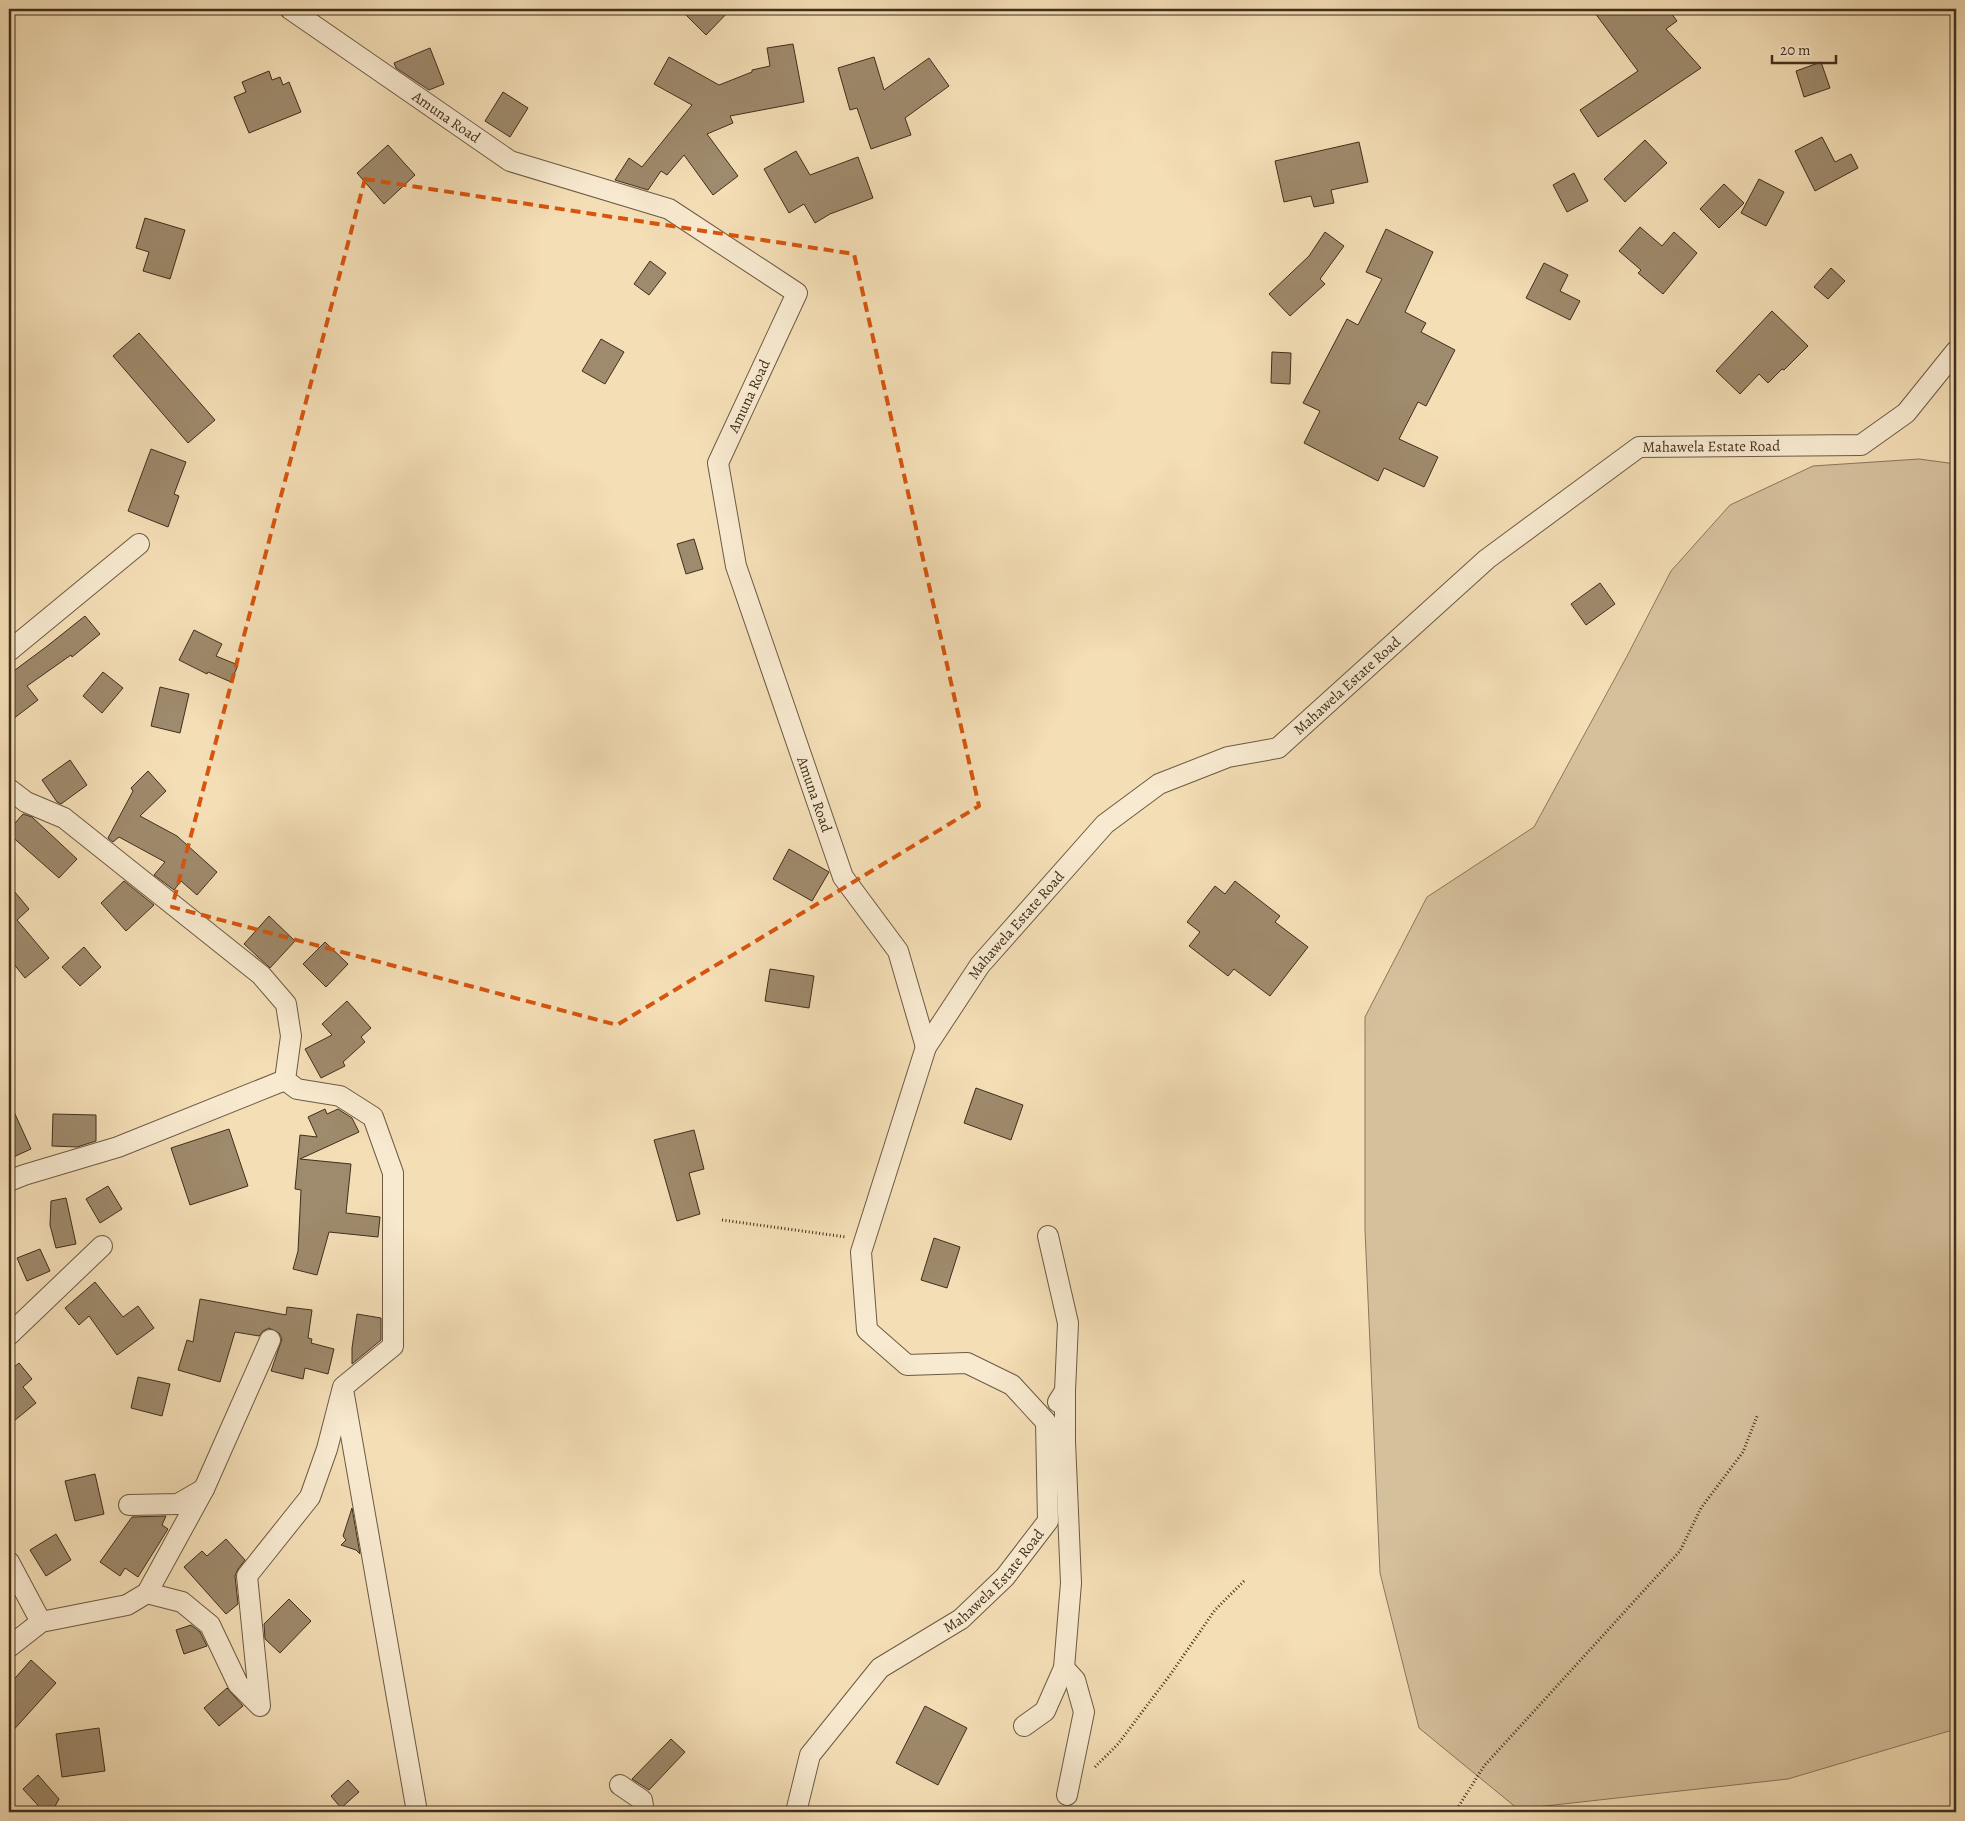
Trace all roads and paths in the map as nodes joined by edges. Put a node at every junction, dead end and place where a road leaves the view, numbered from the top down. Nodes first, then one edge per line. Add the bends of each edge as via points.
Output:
1 (290, 9) edge
2 (1956, 351) edge
3 (140, 544) dead end
4 (9, 651) edge
5 (9, 789) edge
6 (926, 1047) junction
7 (285, 1080) junction
8 (9, 1181) edge
9 (722, 1220) dead end
10 (1048, 1236) dead end
11 (865, 1240) junction
12 (102, 1246) dead end
13 (9, 1335) edge
14 (270, 1340) dead end
15 (343, 1387) junction
16 (1065, 1392) junction
17 (1758, 1414) dead end
18 (1046, 1422) junction
19 (204, 1489) junction
20 (129, 1505) dead end
21 (9, 1562) edge
22 (1244, 1581) dead end
23 (148, 1593) junction
24 (41, 1622) junction
25 (9, 1647) edge
26 (1064, 1668) junction
27 (1024, 1726) dead end
28 (1092, 1769) dead end
29 (620, 1785) dead end
30 (1067, 1795) dead end
31 (416, 1812) edge
32 (644, 1812) edge
33 (796, 1812) edge
34 (1455, 1812) edge

1 - 6 street, Amuna Road via 510,161 669,209 797,293 718,462 721,482 736,566 843,877 898,951
2 - 6 street, Mahawela Estate Road via 1906,412 1861,445 1639,447 1487,559 1278,748 1228,757 1159,784 1105,824 980,965
3 - 4 street
5 - 7 street via 26,802 64,818 261,975 286,1004 291,1036
6 - 11 street, Mahawela Estate Road
7 - 8 street via 118,1147
7 - 15 street via 297,1089 340,1096 373,1117 393,1173 393,1346
9 - 11 path
10 - 16 street via 1068,1323
11 - 18 street, Mahawela Estate Road via 861,1252 867,1330 907,1366 967,1363 1012,1385
12 - 13 street
14 - 19 street
15 - 23 street via 327,1449 310,1496 246,1576 260,1706 238,1684 210,1625 182,1602
15 - 31 street
16 - 18 street
16 - 26 street via 1064,1441 1071,1583
17 - 34 path via 1743,1452 1701,1508 1680,1551 1484,1766
18 - 33 street, Mahawela Estate Road via 1048,1521 1005,1577 961,1619 880,1668 810,1755
19 - 20 street via 178,1504
19 - 23 street
21 - 24 street
22 - 28 path via 1216,1610 1118,1744
23 - 24 street via 127,1605
24 - 25 street
26 - 27 street via 1046,1711
26 - 30 street via 1075,1680 1084,1712
29 - 32 street via 642,1800

